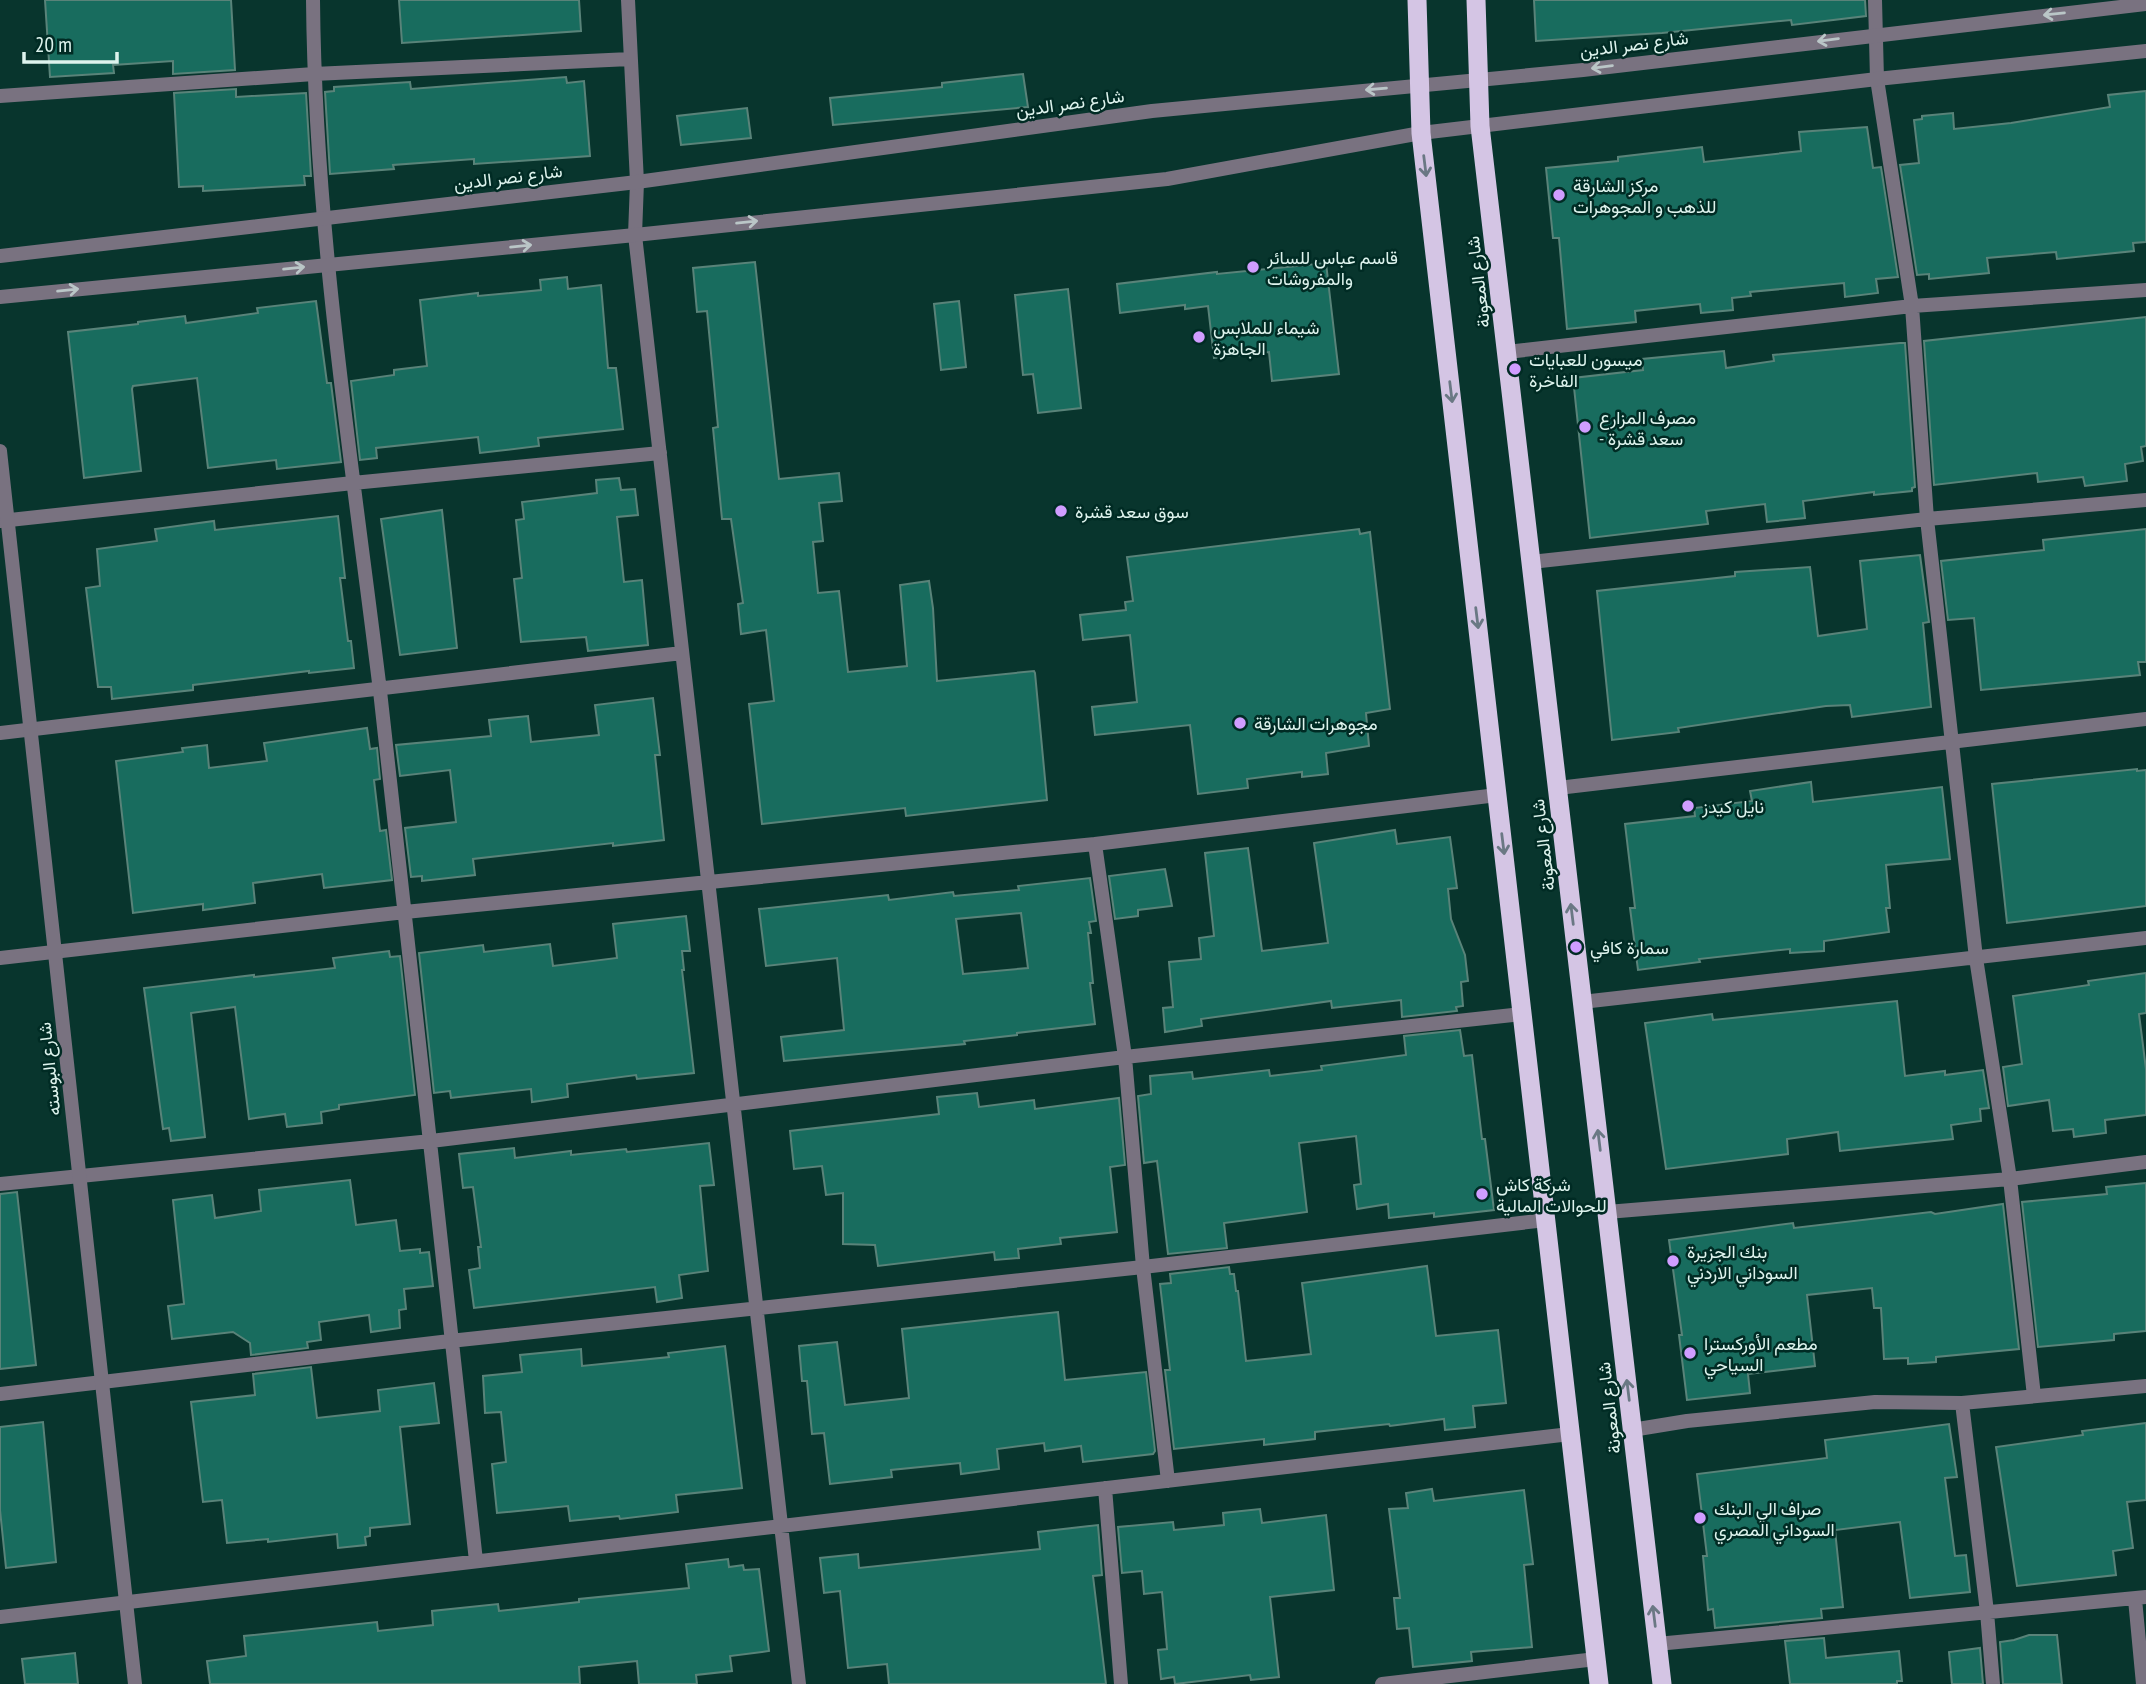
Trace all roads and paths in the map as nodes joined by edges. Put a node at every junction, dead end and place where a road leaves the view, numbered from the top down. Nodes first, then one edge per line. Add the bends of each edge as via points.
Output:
1 (313, 0) edge
2 (628, 0) edge
3 (1417, 0) edge
4 (1476, 0) edge
5 (1875, 0) edge
6 (2146, 4) edge
7 (1878, 34) junction
8 (2146, 51) edge
9 (630, 59) junction
10 (314, 74) junction
11 (1877, 79) junction
12 (1478, 80) junction
13 (1420, 86) junction
14 (0, 96) edge
15 (1480, 126) junction
16 (1421, 133) junction
17 (636, 182) junction
18 (323, 218) junction
19 (635, 235) junction
20 (0, 256) edge
21 (328, 265) junction
22 (2146, 290) edge
23 (0, 297) edge
24 (1912, 306) junction
25 (1507, 352) junction
26 (0, 451) edge
27 (660, 453) junction
28 (353, 483) junction
29 (2146, 500) edge
30 (1927, 519) junction
31 (4, 521) edge
32 (1531, 562) junction
33 (682, 653) junction
34 (379, 687) junction
35 (2146, 719) edge
36 (31, 730) junction
37 (0, 733) edge
38 (1951, 741) junction
39 (1558, 788) junction
40 (1497, 795) junction
41 (1096, 844) junction
42 (708, 883) junction
43 (405, 912) junction
44 (2146, 938) edge
45 (55, 952) junction
46 (0, 958) edge
47 (1976, 958) junction
48 (1582, 1002) junction
49 (1522, 1014) junction
50 (1125, 1057) junction
51 (734, 1105) junction
52 (431, 1141) junction
53 (2146, 1162) edge
54 (80, 1177) junction
55 (2010, 1179) junction
56 (0, 1184) edge
57 (1607, 1212) junction
58 (1546, 1220) junction
59 (1143, 1267) junction
60 (756, 1308) junction
61 (450, 1341) junction
62 (102, 1382) junction
63 (2146, 1386) edge
64 (0, 1394) edge
65 (2034, 1396) junction
66 (1962, 1404) junction
67 (1632, 1430) junction
68 (1570, 1434) junction
69 (1168, 1481) junction
70 (1105, 1488) junction
71 (781, 1525) junction
72 (476, 1561) junction
73 (2140, 1598) edge
74 (126, 1602) junction
75 (1987, 1612) junction
76 (0, 1617) edge
77 (1657, 1644) junction
78 (1596, 1659) junction
79 (135, 1684) edge
80 (799, 1684) edge
81 (1121, 1684) edge
82 (1382, 1684) edge
83 (1599, 1684) edge
84 (1662, 1684) edge
85 (1993, 1684) edge
86 (2143, 1684) edge

1 - 10 street
2 - 9 street
3 - 13 highway
4 - 12 highway, شارع المعونة
5 - 7 street
6 -> 7 street, شارع نصر الدين
7 - 11 street
7 -> 12 street, شارع نصر الدين
8 - 11 street
9 - 10 street
9 - 17 street
10 - 14 street
10 - 18 street
11 - 15 street
11 - 24 street
12 - 13 street, شارع نصر الدين
12 - 15 highway, شارع المعونة
13 - 16 highway
13 -> 17 street, شارع نصر الدين via 1152,111
15 - 16 street
15 - 25 highway, شارع المعونة
19 -> 16 street via 1167,179
16 -> 40 highway
17 - 18 street, شارع نصر الدين
17 - 19 street
18 - 20 street, شارع نصر الدين
18 - 21 street
21 -> 19 street
19 - 27 street
23 -> 21 street
21 - 28 street
22 - 24 street
24 - 25 street
24 - 30 street
25 - 32 highway, شارع المعونة
26 - 31 street, شارع البوسته
27 - 28 street
27 - 33 street
28 - 31 street
28 - 34 street
29 - 30 street
30 - 32 street
30 - 38 street
31 - 36 street, شارع البوسته
32 - 39 highway, شارع المعونة
33 - 34 street
33 - 42 street
34 - 36 street
34 - 43 street
35 - 38 street
36 - 37 street
36 - 45 street, شارع البوسته
38 - 39 street
38 - 47 street
48 -> 39 highway, شارع المعونة
40 - 41 street
40 -> 49 highway
41 - 42 street
41 - 50 street
42 - 43 street
42 - 51 street
43 - 45 street
43 - 52 street
44 - 47 street
45 - 46 street
45 - 54 street, شارع البوسته
47 - 48 street
47 - 55 street
57 -> 48 highway, شارع المعونة
49 - 50 street
49 - 58 highway
50 - 51 street
50 - 59 street
51 - 52 street
51 - 60 street
52 - 54 street
52 - 61 street
53 - 55 street
54 - 56 street
54 - 62 street, شارع البوسته
55 - 57 street
55 - 65 street
67 -> 57 highway, شارع المعونة
58 - 59 street
58 - 68 highway
59 - 60 street
59 - 69 street
60 - 61 street
60 - 71 street
61 - 62 street
61 - 72 street
62 - 64 street
62 - 74 street, شارع البوسته
63 - 65 street
65 - 66 street
66 - 67 street via 1875,1402
66 - 75 street
77 -> 67 highway, شارع المعونة
68 - 69 street
68 - 78 highway
69 - 70 street
70 - 71 street
70 - 81 street
71 - 72 street
71 - 80 street
72 - 74 street
73 - 75 street
73 - 86 street
74 - 76 street
74 - 79 street, شارع البوسته
75 - 77 street
75 - 85 street
77 - 84 highway, شارع المعونة
78 - 82 street
78 - 83 highway

